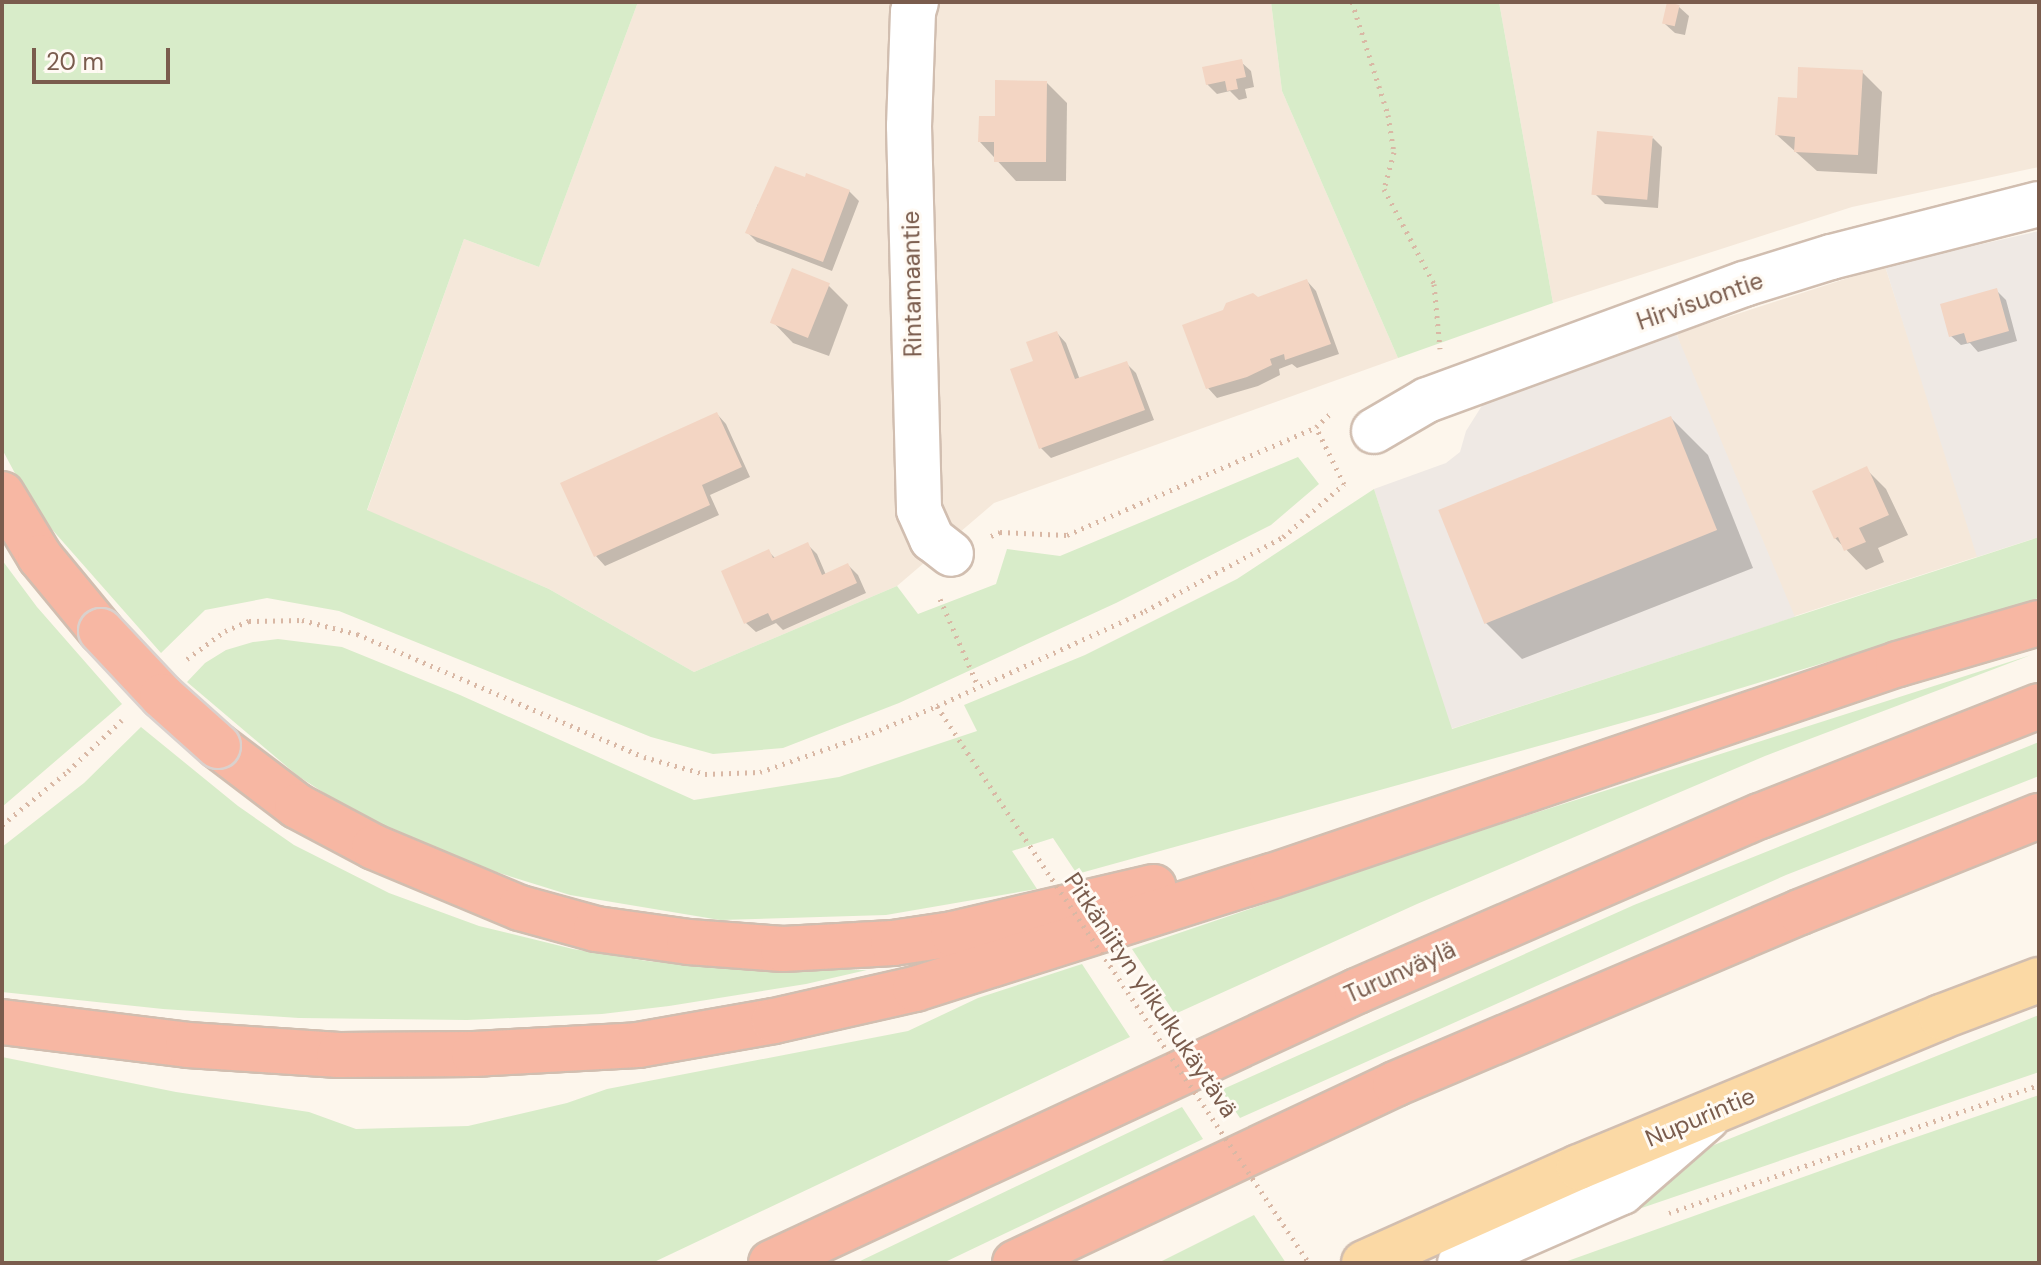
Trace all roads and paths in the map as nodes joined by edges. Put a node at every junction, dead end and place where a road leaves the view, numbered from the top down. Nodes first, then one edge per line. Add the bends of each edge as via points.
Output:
1 (916, 2) edge
2 (1352, 2) edge
3 (2039, 204) edge
4 (1441, 354) dead end
5 (1337, 407) dead end
6 (1316, 427) junction
7 (1374, 431) dead end
8 (2, 494) edge
9 (951, 554) joint
10 (940, 597) dead end
11 (2039, 623) edge
12 (182, 663) dead end
13 (978, 686) junction
14 (937, 706) junction
15 (2039, 706) edge
16 (125, 717) dead end
17 (2039, 816) edge
18 (2, 825) edge
19 (1272, 876) junction
20 (2039, 980) edge
21 (2, 1022) edge
22 (2039, 1085) edge
23 (1716, 1111) junction
24 (1666, 1214) dead end
25 (1108, 1218) junction
26 (771, 1263) edge
27 (1015, 1263) edge
28 (1042, 1263) edge
29 (1309, 1263) edge
30 (1364, 1263) edge
31 (1460, 1263) edge

1 - 9 street, Rintamaantie via 909,126 919,510 932,539
2 - 4 path via 1390,128 1394,152 1384,189 1434,284
3 - 7 street, Hirvisuontie via 1744,284 1427,400
5 - 6 path
6 - 9 path via 1067,535 1000,532
6 - 13 path via 1344,484 1283,537 1145,611
8 - 19 highway, bridge via 40,557 101,631 218,746 297,806 374,847 520,908 596,929 783,949 893,943 953,934 1140,889
10 - 13 path
11 - 19 highway via 1868,674
12 - 14 path via 225,631 249,621 302,620 357,634 644,757 705,774 760,772
13 - 14 path
14 - 29 path, Pitkäniityn ylikulkukäytävä, bridge
15 - 26 highway, Turunväylä via 1760,816 1357,991
16 - 18 path
17 - 25 highway via 1395,1084
19 - 21 highway via 915,989 638,1045 339,1055 188,1045
20 - 23 main road, Nupurintie
22 - 24 path
23 - 30 main road, Nupurintie
23 - 31 street via 1622,1192
25 - 27 highway
25 - 28 highway

